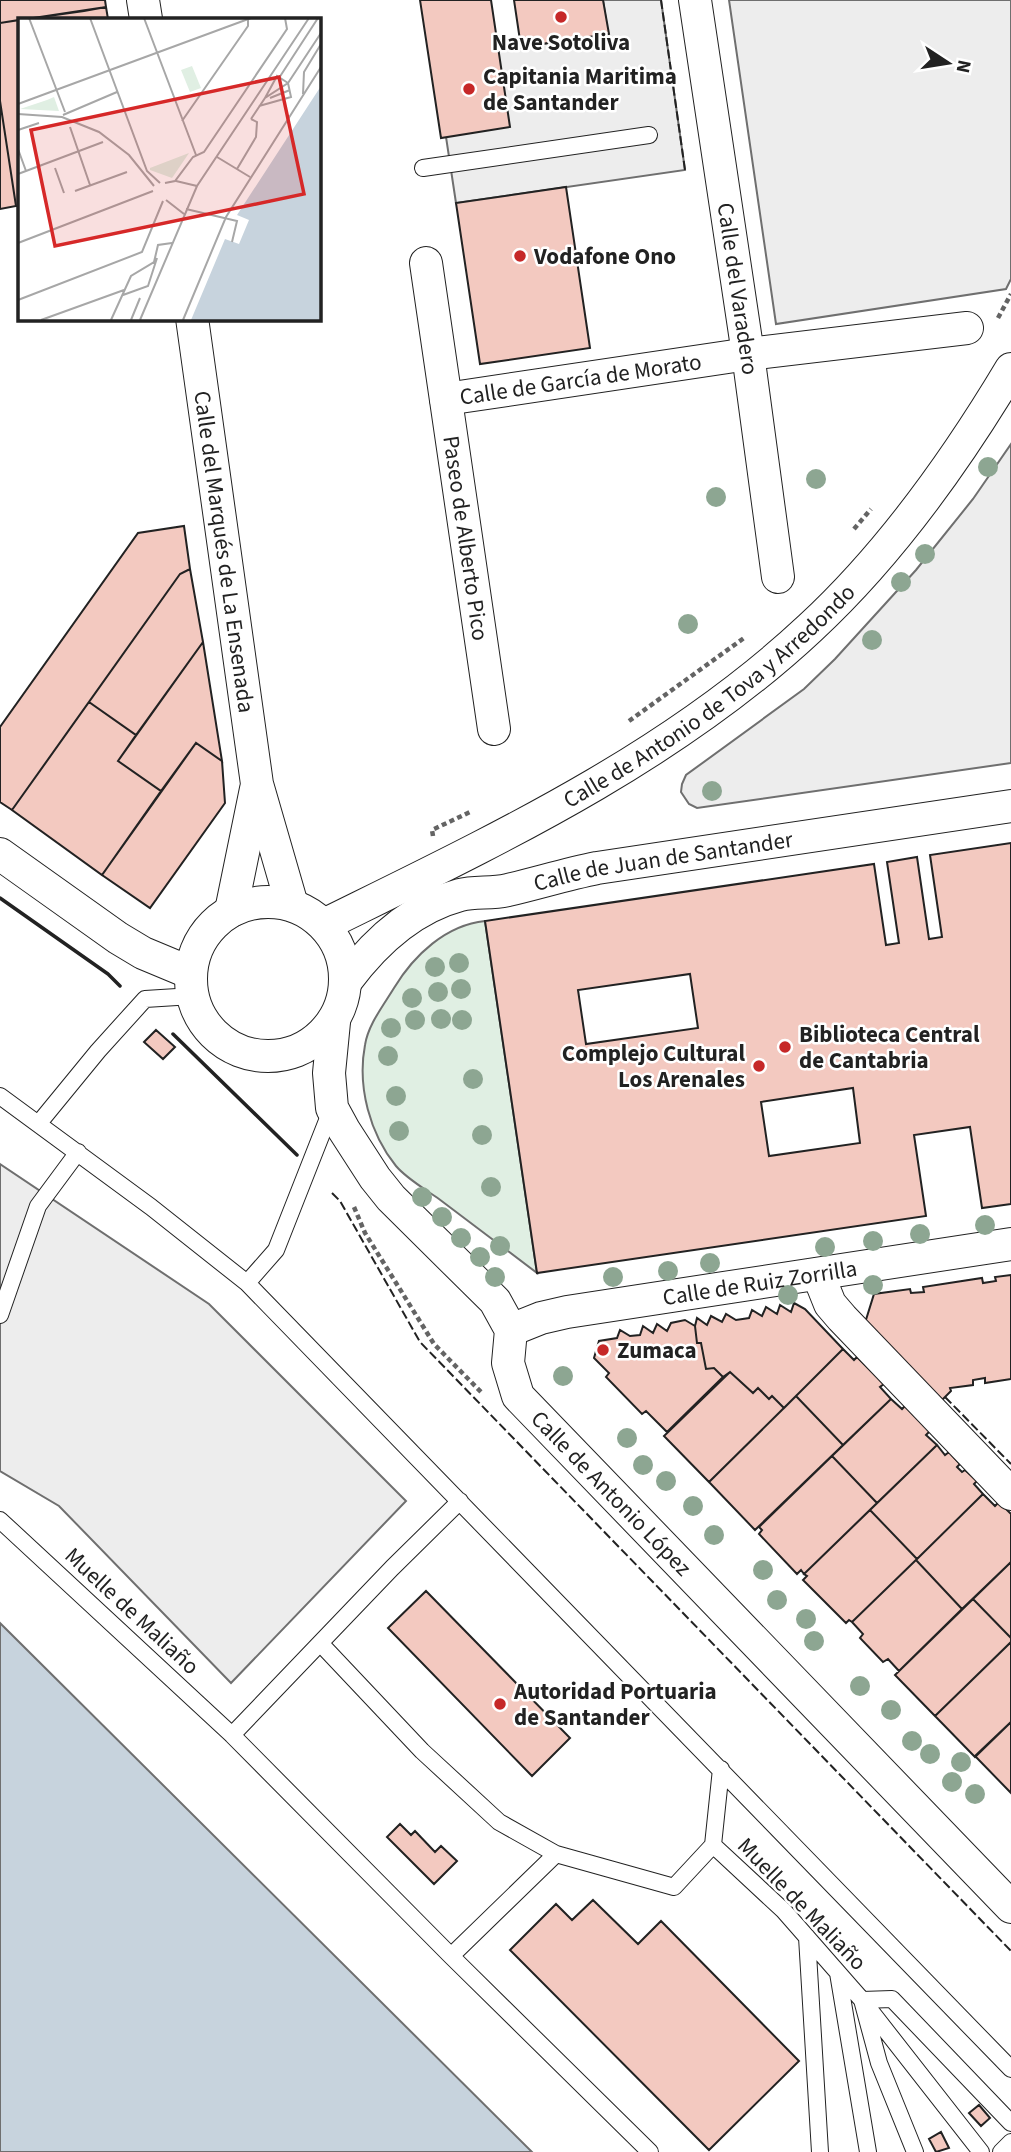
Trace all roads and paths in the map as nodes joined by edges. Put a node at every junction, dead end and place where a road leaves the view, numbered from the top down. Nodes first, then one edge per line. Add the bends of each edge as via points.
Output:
1 (143, 0) edge
2 (695, 0) edge
3 (146, 18) edge
4 (649, 135) dead end
5 (423, 168) dead end
6 (426, 263) dead end
7 (192, 320) edge
8 (967, 328) dead end
9 (748, 354) junction
10 (1011, 369) edge
11 (446, 399) junction
12 (778, 577) dead end
13 (494, 729) dead end
14 (257, 784) junction
15 (1011, 806) edge
16 (0, 854) edge
17 (292, 905) junction
18 (230, 911) junction
19 (324, 925) junction
20 (346, 981) junction
21 (192, 985) junction
22 (334, 1022) junction
23 (0, 1096) edge
24 (332, 1108) junction
25 (39, 1123) junction
26 (78, 1153) junction
27 (1011, 1244) edge
28 (818, 1274) junction
29 (247, 1283) junction
30 (0, 1315) edge
31 (511, 1330) junction
32 (1011, 1494) edge
33 (460, 1500) junction
34 (0, 1520) edge
35 (320, 1643) junction
36 (232, 1735) junction
37 (721, 1769) junction
38 (713, 1845) junction
39 (556, 1854) junction
40 (1011, 1907) edge
41 (807, 1937) junction
42 (451, 1956) junction
43 (838, 1973) junction
44 (862, 2000) junction
45 (1011, 2069) edge
46 (1011, 2123) edge
47 (650, 2152) edge
48 (820, 2152) edge
49 (868, 2152) edge
50 (915, 2152) edge
51 (981, 2152) edge

1 - 3 street
2 - 9 street, Calle del Varadero
4 - 5 lane
6 - 11 street, Paseo de Alberto Pico
7 - 14 street, Calle del Marqués de La Ensenada
8 - 9 street, Calle de García de Morato
9 - 11 street, Calle de García de Morato
9 - 12 street, Calle del Varadero
10 - 19 street, Calle de Antonio de Tova y Arredondo via 966,444 874,562 811,628 724,700 578,797
11 - 13 street, Paseo de Alberto Pico
14 - 17 street, Calle del Marqués de La Ensenada
14 - 18 street, Calle del Marqués de La Ensenada
15 - 20 street, Calle de Juan de Santander via 597,868 506,891 462,894 401,922 365,955
16 - 21 street
17 - 18 street via 251,903
17 - 19 street
18 - 21 street via 201,942
19 - 20 street via 344,960
20 - 22 street
21 - 22 street via 203,1019 219,1038 241,1051 265,1056 290,1053 313,1042
21 - 25 lane via 145,999
22 - 24 street via 329,1073
23 - 25 lane
24 - 29 lane via 276,1250
24 - 31 street via 391,1198 495,1301
25 - 26 lane
26 - 29 lane
26 - 30 lane via 38,1206
27 - 28 street, Calle de Ruiz Zorrilla
28 - 31 street, Calle de Ruiz Zorrilla via 567,1312
28 - 32 street via 830,1304 842,1318
29 - 33 lane
31 - 40 street, Calle de Antonio López via 508,1363 518,1396
33 - 35 lane
33 - 37 lane
34 - 36 lane, Muelle de Maliaño
35 - 36 lane
35 - 39 lane, Muelle de Maliaño via 422,1751 499,1822
36 - 42 lane, Muelle de Maliaño
37 - 38 lane, Muelle de Maliaño
37 - 45 lane
38 - 39 lane, Muelle de Maliaño via 674,1887
38 - 41 lane, Muelle de Maliaño
39 - 42 lane
41 - 43 lane, Muelle de Maliaño
41 - 48 lane
42 - 47 lane, Muelle de Maliaño
43 - 44 lane, Muelle de Maliaño
43 - 49 lane
44 - 46 lane via 892,1999
44 - 50 lane, Muelle de Maliaño via 879,2063
44 - 51 lane

